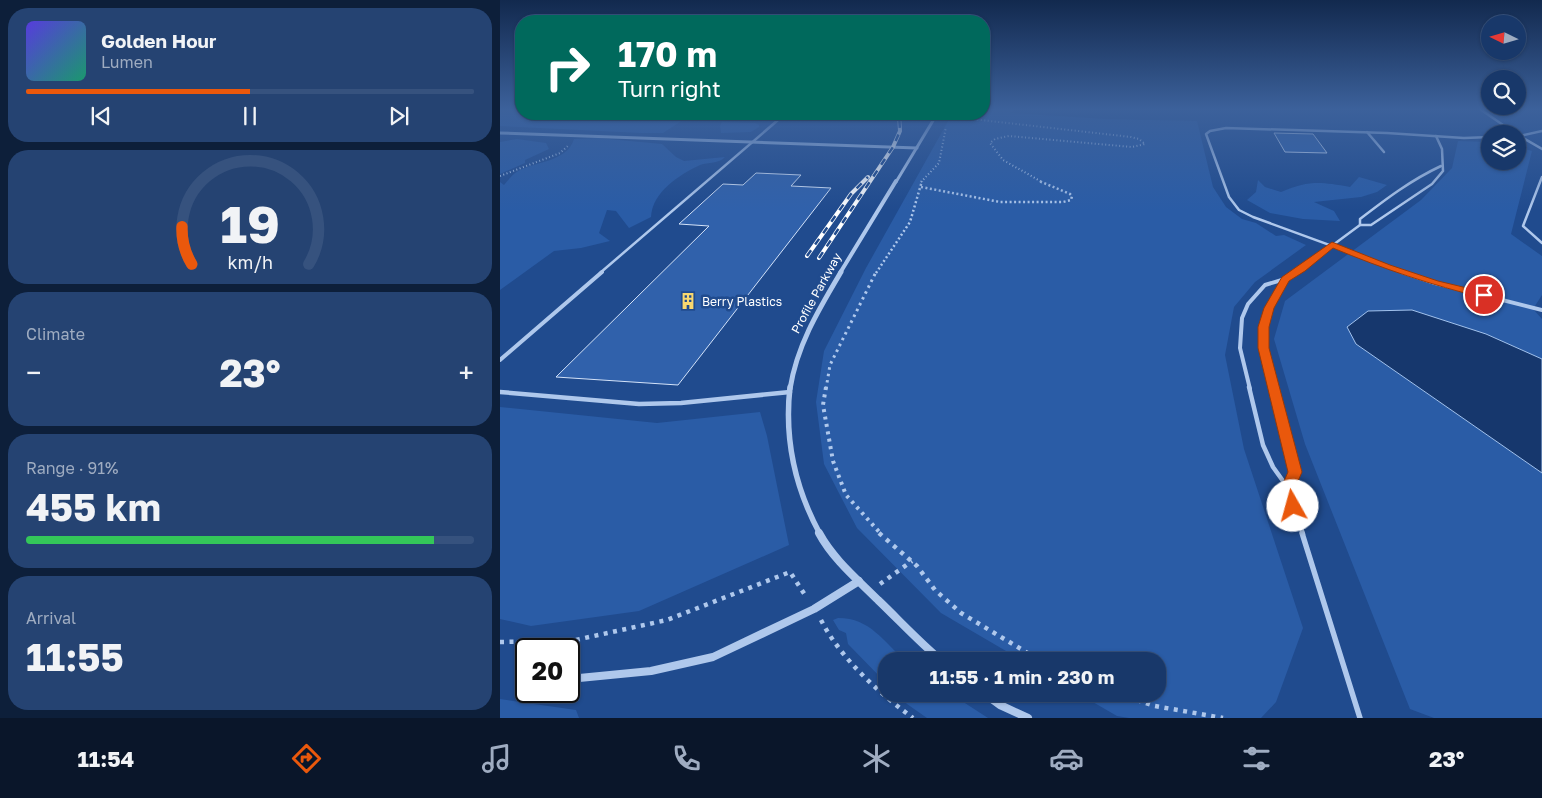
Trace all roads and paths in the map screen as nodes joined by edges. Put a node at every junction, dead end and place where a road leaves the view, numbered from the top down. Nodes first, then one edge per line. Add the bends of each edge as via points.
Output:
1 (751, 142) edge
2 (568, 143) edge
3 (765, 143) edge
4 (919, 143) edge
5 (943, 143) edge
6 (991, 143) edge
7 (1089, 143) edge
8 (1143, 143) edge
9 (1209, 143) edge
10 (1376, 143) edge
11 (1438, 143) edge
12 (1531, 143) edge
13 (916, 148) junction
14 (1542, 149) edge
15 (1384, 152) dead end
16 (1441, 166) junction
17 (500, 176) edge
18 (1542, 177) edge
19 (920, 187) junction
20 (1360, 225) junction
21 (1542, 243) edge
22 (1332, 245) junction
23 (1285, 279) junction
24 (1542, 310) edge
25 (500, 360) edge
26 (500, 392) edge
27 (790, 392) junction
28 (1288, 488) junction
29 (859, 581) junction
30 (814, 609) junction
31 (500, 642) edge
32 (930, 652) edge
33 (1026, 652) edge
34 (580, 679) edge
35 (996, 702) edge
36 (1143, 702) edge
37 (913, 718) edge
38 (1028, 718) edge
39 (1223, 718) edge
40 (1360, 718) edge

1 - 25 lane
2 - 17 path via 567,148 560,153
3 - 13 street
4 - 13 street, Profile Parkway
5 - 19 path via 939,163 922,180
6 - 19 path via 993,151 1018,171 1070,194 1071,200 1000,202
7 - 8 path via 1132,146 1142,146
9 - 22 lane via 1229,197 1239,210
10 - 15 lane
11 - 16 lane via 1444,160
12 - 14 lane
13 - 27 street, Profile Parkway via 815,315 796,359
16 - 20 lane via 1360,218
16 - 20 lane via 1443,171 1432,184 1371,225
18 - 21 lane via 1523,226
19 - 33 path via 910,222 878,269 830,365 823,405 833,461 846,495 878,533 917,566 935,590 961,613
20 - 22 lane
22 - 23 lane
22 - 24 lane via 1435,283
23 - 28 lane via 1269,308 1263,348 1295,472
23 - 28 lane via 1265,285 1248,304 1242,318 1240,348 1263,444 1273,467
26 - 27 lane via 639,404
27 - 29 street, Profile Parkway via 788,448 802,494 826,545
28 - 40 lane
29 - 30 street
29 - 32 street, Profile Parkway
30 - 31 path via 790,572 667,620 571,641
30 - 34 street via 713,657 652,671
30 - 37 path via 832,641 887,699
35 - 38 street
36 - 39 path

